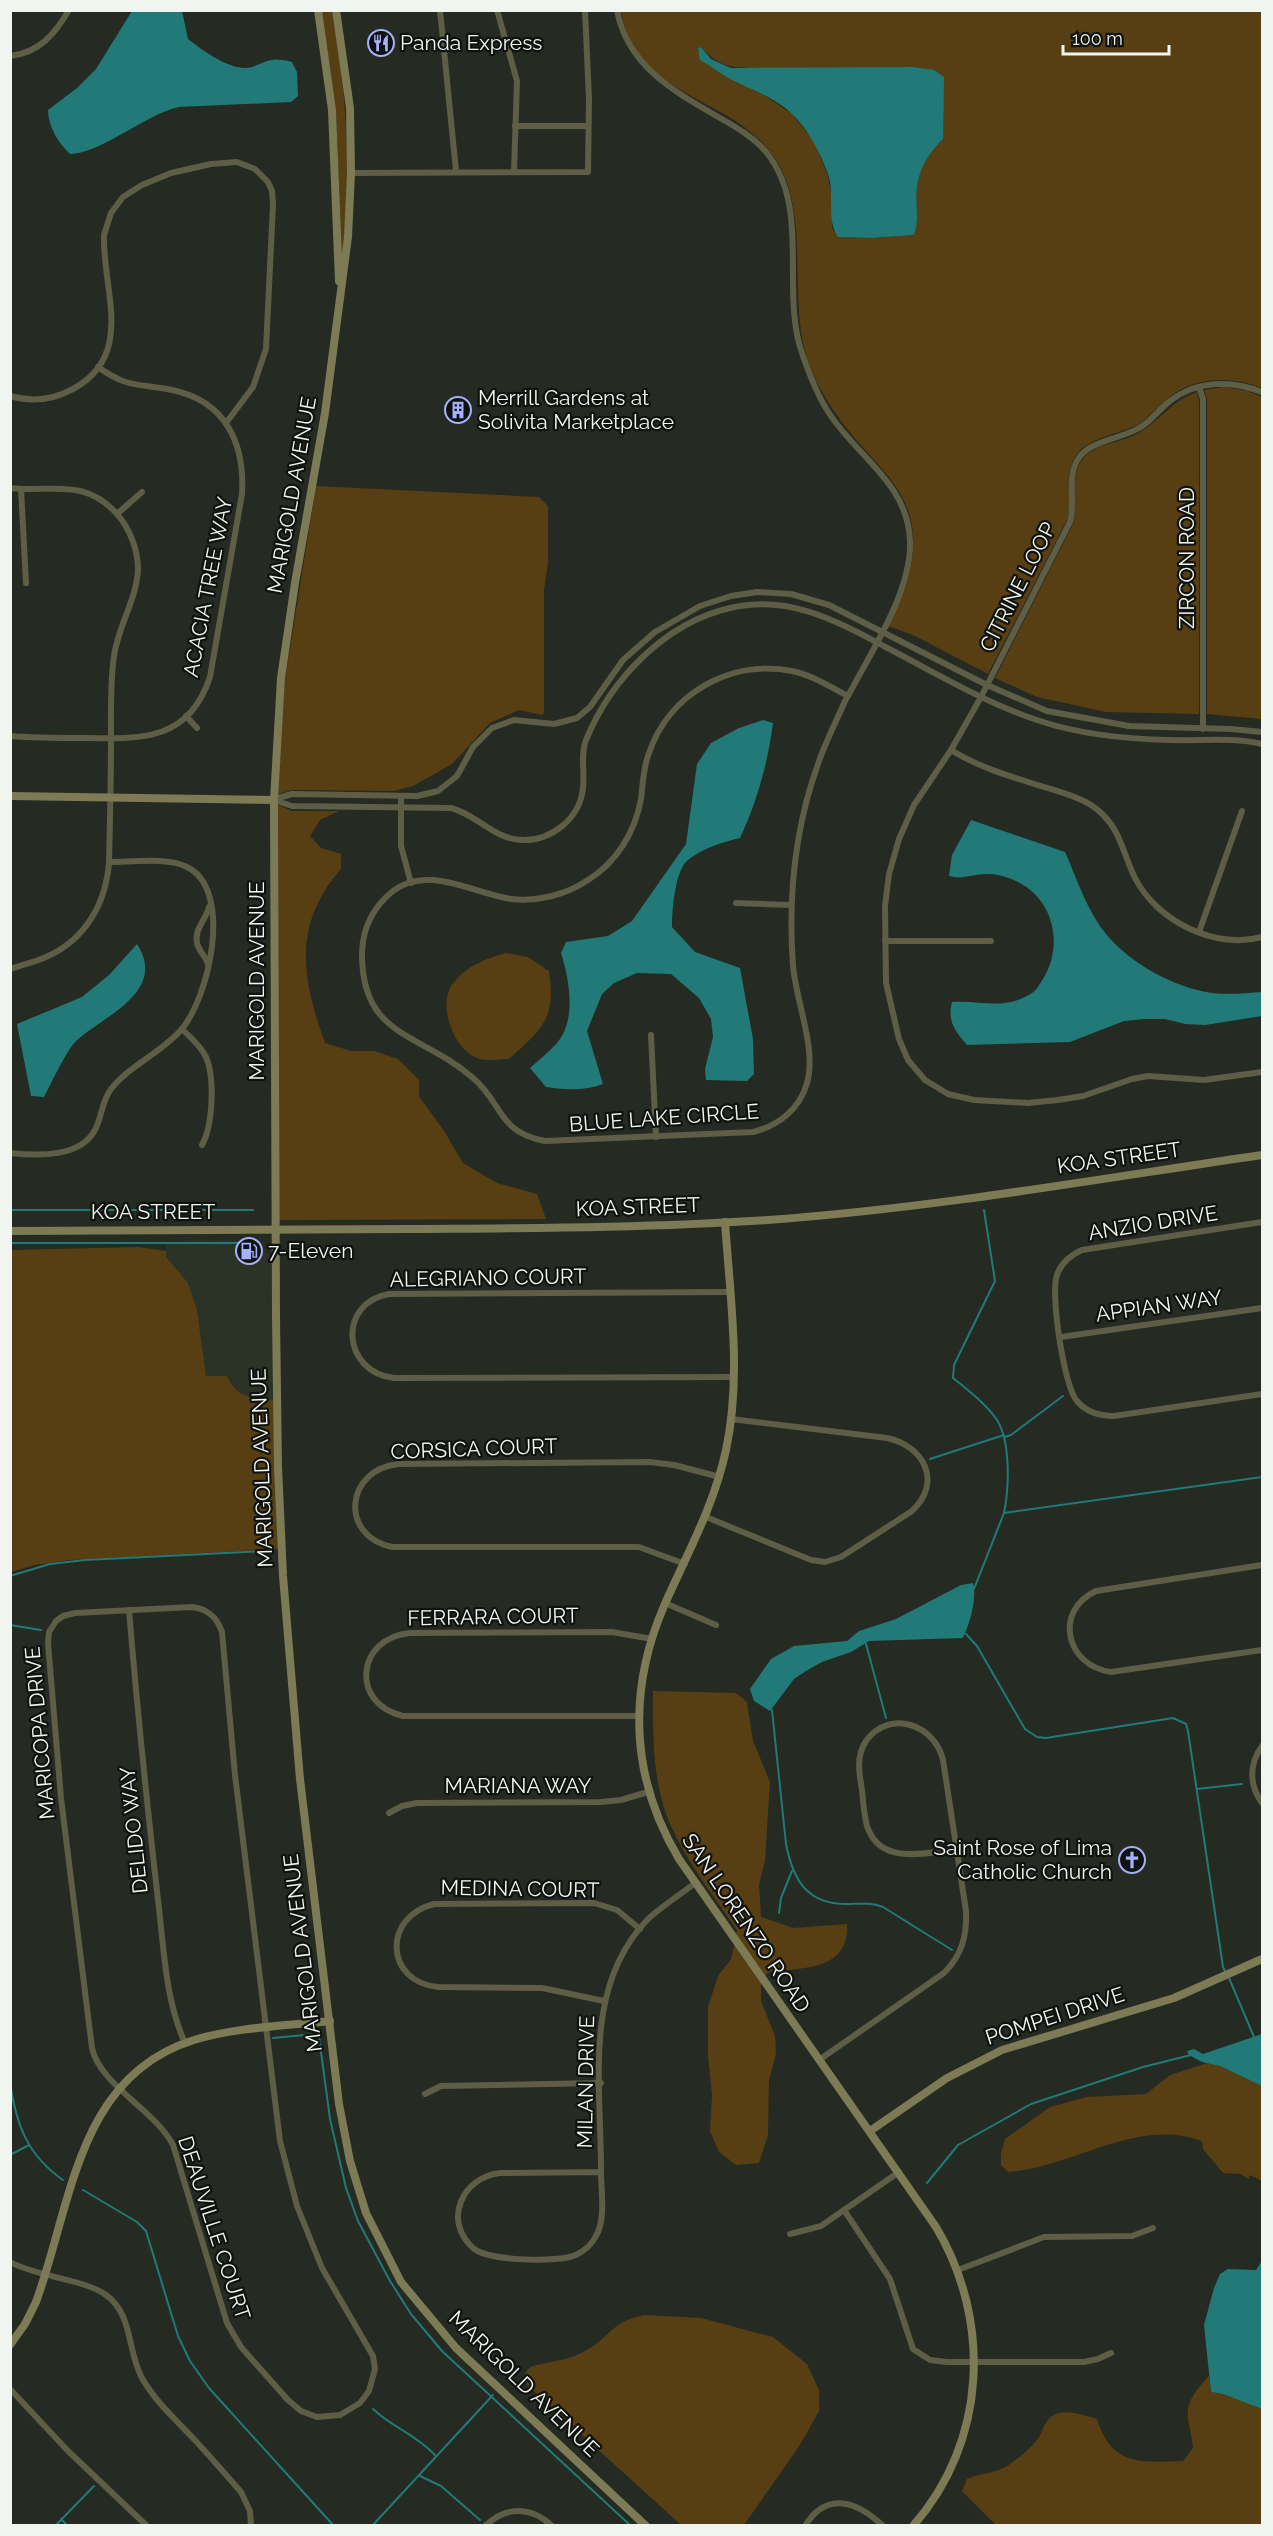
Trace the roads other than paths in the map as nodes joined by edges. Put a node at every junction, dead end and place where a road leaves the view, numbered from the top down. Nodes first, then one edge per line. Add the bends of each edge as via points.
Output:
1 (69, 10) edge
2 (318, 10) edge
3 (336, 10) edge
4 (440, 10) edge
5 (496, 10) edge
6 (585, 10) edge
7 (617, 10) edge
8 (10, 56) edge
9 (515, 126) junction
10 (588, 126) junction
11 (456, 171) junction
12 (514, 172) junction
13 (351, 173) junction
14 (340, 296) junction
15 (98, 367) junction
16 (1199, 387) junction
17 (1263, 392) edge
18 (10, 396) edge
19 (226, 423) junction
20 (10, 488) edge
21 (21, 489) junction
22 (142, 492) dead end
23 (117, 514) junction
24 (26, 583) dead end
25 (881, 631) junction
26 (876, 642) junction
27 (987, 685) junction
28 (848, 696) junction
29 (981, 697) junction
30 (186, 716) junction
31 (197, 728) dead end
32 (1203, 729) junction
33 (1263, 732) edge
34 (10, 736) edge
35 (111, 738) junction
36 (1263, 744) edge
37 (951, 750) junction
38 (10, 796) edge
39 (401, 796) junction
40 (110, 797) junction
41 (274, 800) junction
42 (401, 807) junction
43 (1242, 811) dead end
44 (109, 862) junction
45 (411, 883) junction
46 (210, 901) junction
47 (736, 903) dead end
48 (791, 905) junction
49 (1199, 932) junction
50 (1263, 937) edge
51 (991, 941) dead end
52 (885, 942) junction
53 (10, 969) edge
54 (209, 972) junction
55 (182, 1029) junction
56 (651, 1035) dead end
57 (1263, 1072) edge
58 (656, 1137) junction
59 (89, 1138) junction
60 (95, 1143) dead end
61 (202, 1145) dead end
62 (10, 1153) edge
63 (1263, 1155) edge
64 (725, 1222) junction
65 (1263, 1222) edge
66 (276, 1230) junction
67 (10, 1231) edge
68 (730, 1292) junction
69 (1263, 1308) edge
70 (1061, 1337) junction
71 (734, 1377) junction
72 (1263, 1394) edge
73 (731, 1419) junction
74 (720, 1477) junction
75 (706, 1517) junction
76 (685, 1564) junction
77 (1263, 1565) edge
78 (665, 1604) junction
79 (129, 1610) junction
80 (716, 1625) dead end
81 (652, 1639) junction
82 (1263, 1650) edge
83 (639, 1716) junction
84 (1263, 1746) edge
85 (648, 1792) junction
86 (1263, 1803) edge
87 (389, 1813) dead end
88 (956, 1849) junction
89 (695, 1883) junction
90 (640, 1929) junction
91 (1263, 1959) edge
92 (604, 2001) junction
93 (330, 2021) junction
94 (266, 2028) junction
95 (185, 2043) junction
96 (819, 2060) junction
97 (601, 2083) junction
98 (120, 2087) junction
99 (424, 2094) dead end
100 (870, 2131) junction
101 (602, 2172) junction
102 (899, 2172) junction
103 (844, 2210) junction
104 (1153, 2228) dead end
105 (790, 2234) dead end
106 (10, 2262) edge
107 (958, 2270) junction
108 (45, 2275) junction
109 (10, 2345) edge
110 (1111, 2353) dead end
111 (975, 2361) junction
112 (10, 2389) edge
113 (147, 2526) edge
114 (252, 2526) edge
115 (485, 2526) edge
116 (552, 2526) edge
117 (646, 2526) edge
118 (805, 2526) edge
119 (883, 2526) edge
120 (913, 2526) edge

1 - 8 street via 53,34 38,47
2 - 14 main road, MARIGOLD AVENUE via 332,110
3 - 13 main road, MARIGOLD AVENUE via 350,108
4 - 11 street
5 - 9 street via 517,81
6 - 10 street
7 - 25 street, BLUE LAKE CIRCLE via 631,48 653,75 740,129 766,152 781,175 790,206 795,323 802,355 827,410 892,485 906,515 910,541 908,568 900,595
9 - 10 street
9 - 12 street
10 - 12 street via 588,172
11 - 12 street
11 - 13 street
13 - 14 main road, MARIGOLD AVENUE
14 - 41 main road, MARIGOLD AVENUE via 325,413 281,678
15 - 18 street via 80,385 61,394 37,399
15 - 19 street, ACACIA TREE WAY via 120,382 191,396 210,406
15 - 19 street via 113,326 104,235 115,206 131,191 171,173 225,162 250,166 264,177 273,195 268,336 253,387
16 - 17 street, CITRINE LOOP via 1237,384
16 - 27 street, CITRINE LOOP via 1171,400 1140,428 1088,449 1078,458 1071,476 1070,522
16 - 32 street, ZIRCON ROAD via 1203,399
19 - 30 street, ACACIA TREE WAY via 238,446 242,494 210,677 203,695
20 - 21 street
21 - 23 street via 76,490 94,497
21 - 24 street
22 - 23 street
23 - 35 street via 135,548 138,572 114,657
25 - 26 street, BLUE LAKE CIRCLE
25 - 27 street
25 - 39 street via 829,605 798,595 749,593 710,602 680,616 641,643 577,718 560,724 520,720 503,723 480,738 459,773 443,788 425,795
26 - 28 street, BLUE LAKE CIRCLE
26 - 29 street
26 - 42 street via 825,616 795,607 757,604 718,611 657,646 621,681 584,746 584,786 579,803 566,823 554,832 534,840 512,839 491,832 458,810
27 - 29 street, CITRINE LOOP
27 - 32 street via 1024,703 1087,720
28 - 45 street, BLUE LAKE CIRCLE via 802,674 769,669 731,673 698,689 670,714 653,741 637,816 623,846 598,873 571,890 523,900 442,881
28 - 48 street, BLUE LAKE CIRCLE via 809,792
29 - 36 street via 1045,723 1087,733
29 - 37 street, CITRINE LOOP
30 - 31 street
30 - 35 street, ACACIA TREE WAY via 151,736
32 - 33 street
34 - 35 street, ACACIA TREE WAY
35 - 40 street
37 - 49 street via 989,769 1091,805 1118,832 1146,895 1162,912
37 - 52 street, CITRINE LOOP via 914,805 899,839 889,874
38 - 40 main road
39 - 41 street via 292,794
39 - 42 street
40 - 41 main road
40 - 44 street
41 - 42 street via 292,806
41 - 66 main road, MARIGOLD AVENUE
42 - 45 street via 401,846
43 - 49 street
44 - 46 street via 181,864 203,881
44 - 53 street via 101,900 83,930 48,956
45 - 58 street, BLUE LAKE CIRCLE via 380,903 365,930 363,979 379,1015 396,1030 471,1076 505,1122 527,1137 554,1142
46 - 54 street
46 - 54 street via 197,938
47 - 48 street
48 - 58 street, BLUE LAKE CIRCLE via 794,970 810,1066 801,1099 783,1119 761,1130
49 - 50 street via 1235,940
51 - 52 street
52 - 57 street, CITRINE LOOP via 887,994 901,1044 919,1074 948,1094 974,1100 1028,1102 1083,1096 1148,1076 1204,1080
54 - 55 street via 200,1000
55 - 59 street via 113,1086
55 - 61 street via 198,1044 209,1068 210,1124
56 - 58 street
59 - 60 street
59 - 62 street via 63,1152
63 - 64 main road, KOA STREET via 972,1198
64 - 66 main road, KOA STREET
64 - 68 main road, SAN LORENZO ROAD
65 - 70 street, ANZIO DRIVE via 1077,1252 1060,1267 1054,1285
66 - 67 main road, KOA STREET
66 - 93 main road, MARIGOLD AVENUE via 278,1467 285,1608 299,1769
68 - 71 main road, SAN LORENZO ROAD
68 - 71 street, ALEGRIANO COURT via 389,1294 373,1299 361,1310 352,1340 362,1364 394,1378
69 - 70 street, APPIAN WAY
70 - 72 street, ANZIO DRIVE via 1070,1390 1078,1403 1095,1414 1114,1416
71 - 73 main road, SAN LORENZO ROAD
73 - 74 main road, SAN LORENZO ROAD
73 - 75 street via 903,1443 922,1460 925,1490 912,1511 830,1561 811,1560
74 - 75 main road, SAN LORENZO ROAD
74 - 76 street, CORSICA COURT via 650,1462 399,1464 374,1471 357,1494 361,1528 375,1541 393,1547 639,1547
75 - 76 main road, SAN LORENZO ROAD
76 - 78 main road, SAN LORENZO ROAD
77 - 82 street via 1096,1591 1077,1605 1070,1633 1074,1650 1084,1662 1111,1672
78 - 80 street
78 - 81 main road, SAN LORENZO ROAD
79 - 94 street, MARICOPA DRIVE via 197,1608 208,1612 220,1625
79 - 95 street, DELIDO WAY via 164,1948 173,2010
79 - 98 street, MARICOPA DRIVE via 63,1616 53,1624 48,1643 61,1798 91,2043 98,2064
81 - 83 main road, SAN LORENZO ROAD
81 - 83 street, FERRARA COURT via 612,1632 401,1634 377,1647 367,1668 373,1698 384,1709 403,1716
83 - 85 main road, SAN LORENZO ROAD
84 - 86 street via 1255,1758 1252,1778 1254,1790
85 - 87 street, MARIANA WAY via 601,1802 417,1803
85 - 89 main road, SAN LORENZO ROAD via 670,1844
88 - 88 street via 943,1760 935,1741 921,1728 907,1723 894,1723 877,1731 866,1741 859,1764 866,1822 872,1835 886,1849 902,1855
88 - 96 street via 966,1921 964,1941 954,1962 938,1978
89 - 90 street, MILAN DRIVE
89 - 96 main road, SAN LORENZO ROAD
90 - 92 street, MILAN DRIVE via 617,1964
90 - 92 street, MEDINA COURT via 617,1910 585,1902 434,1904 411,1914 400,1930 400,1961 410,1976 424,1984 438,1988 542,1988
91 - 100 main road, POMPEI DRIVE via 1174,1998 1002,2050 947,2078
92 - 97 street, MILAN DRIVE
93 - 94 main road
93 - 117 main road, MARIGOLD AVENUE via 350,2161 366,2213 401,2282 456,2348
94 - 95 main road
94 - 98 street, DEAUVILLE COURT via 279,2132 297,2205 322,2268 373,2356 375,2369 369,2391 360,2403 340,2415 317,2417 301,2411 236,2341 227,2323 173,2145 161,2127
95 - 98 main road via 153,2059
96 - 100 main road, SAN LORENZO ROAD
97 - 99 street via 441,2086
97 - 101 street, MILAN DRIVE
98 - 108 main road via 90,2130
100 - 102 main road, SAN LORENZO ROAD
101 - 101 street, MILAN DRIVE via 600,2227 592,2242 575,2255 494,2257 477,2251 462,2234 462,2199 468,2188 485,2176
102 - 103 street
102 - 107 main road, SAN LORENZO ROAD via 936,2227
103 - 105 street via 816,2228
103 - 111 street via 890,2279 913,2349 930,2360
104 - 107 street via 1132,2236 1044,2237
106 - 108 street
107 - 111 main road, SAN LORENZO ROAD via 970,2312
108 - 109 main road via 30,2316
108 - 114 street via 92,2288 114,2302 123,2317 140,2375 152,2394 241,2493
110 - 111 street via 1084,2362
111 - 120 main road, SAN LORENZO ROAD via 968,2421 954,2464
112 - 113 street
115 - 116 street via 504,2513 525,2510
118 - 119 street via 819,2510 837,2503 862,2508

